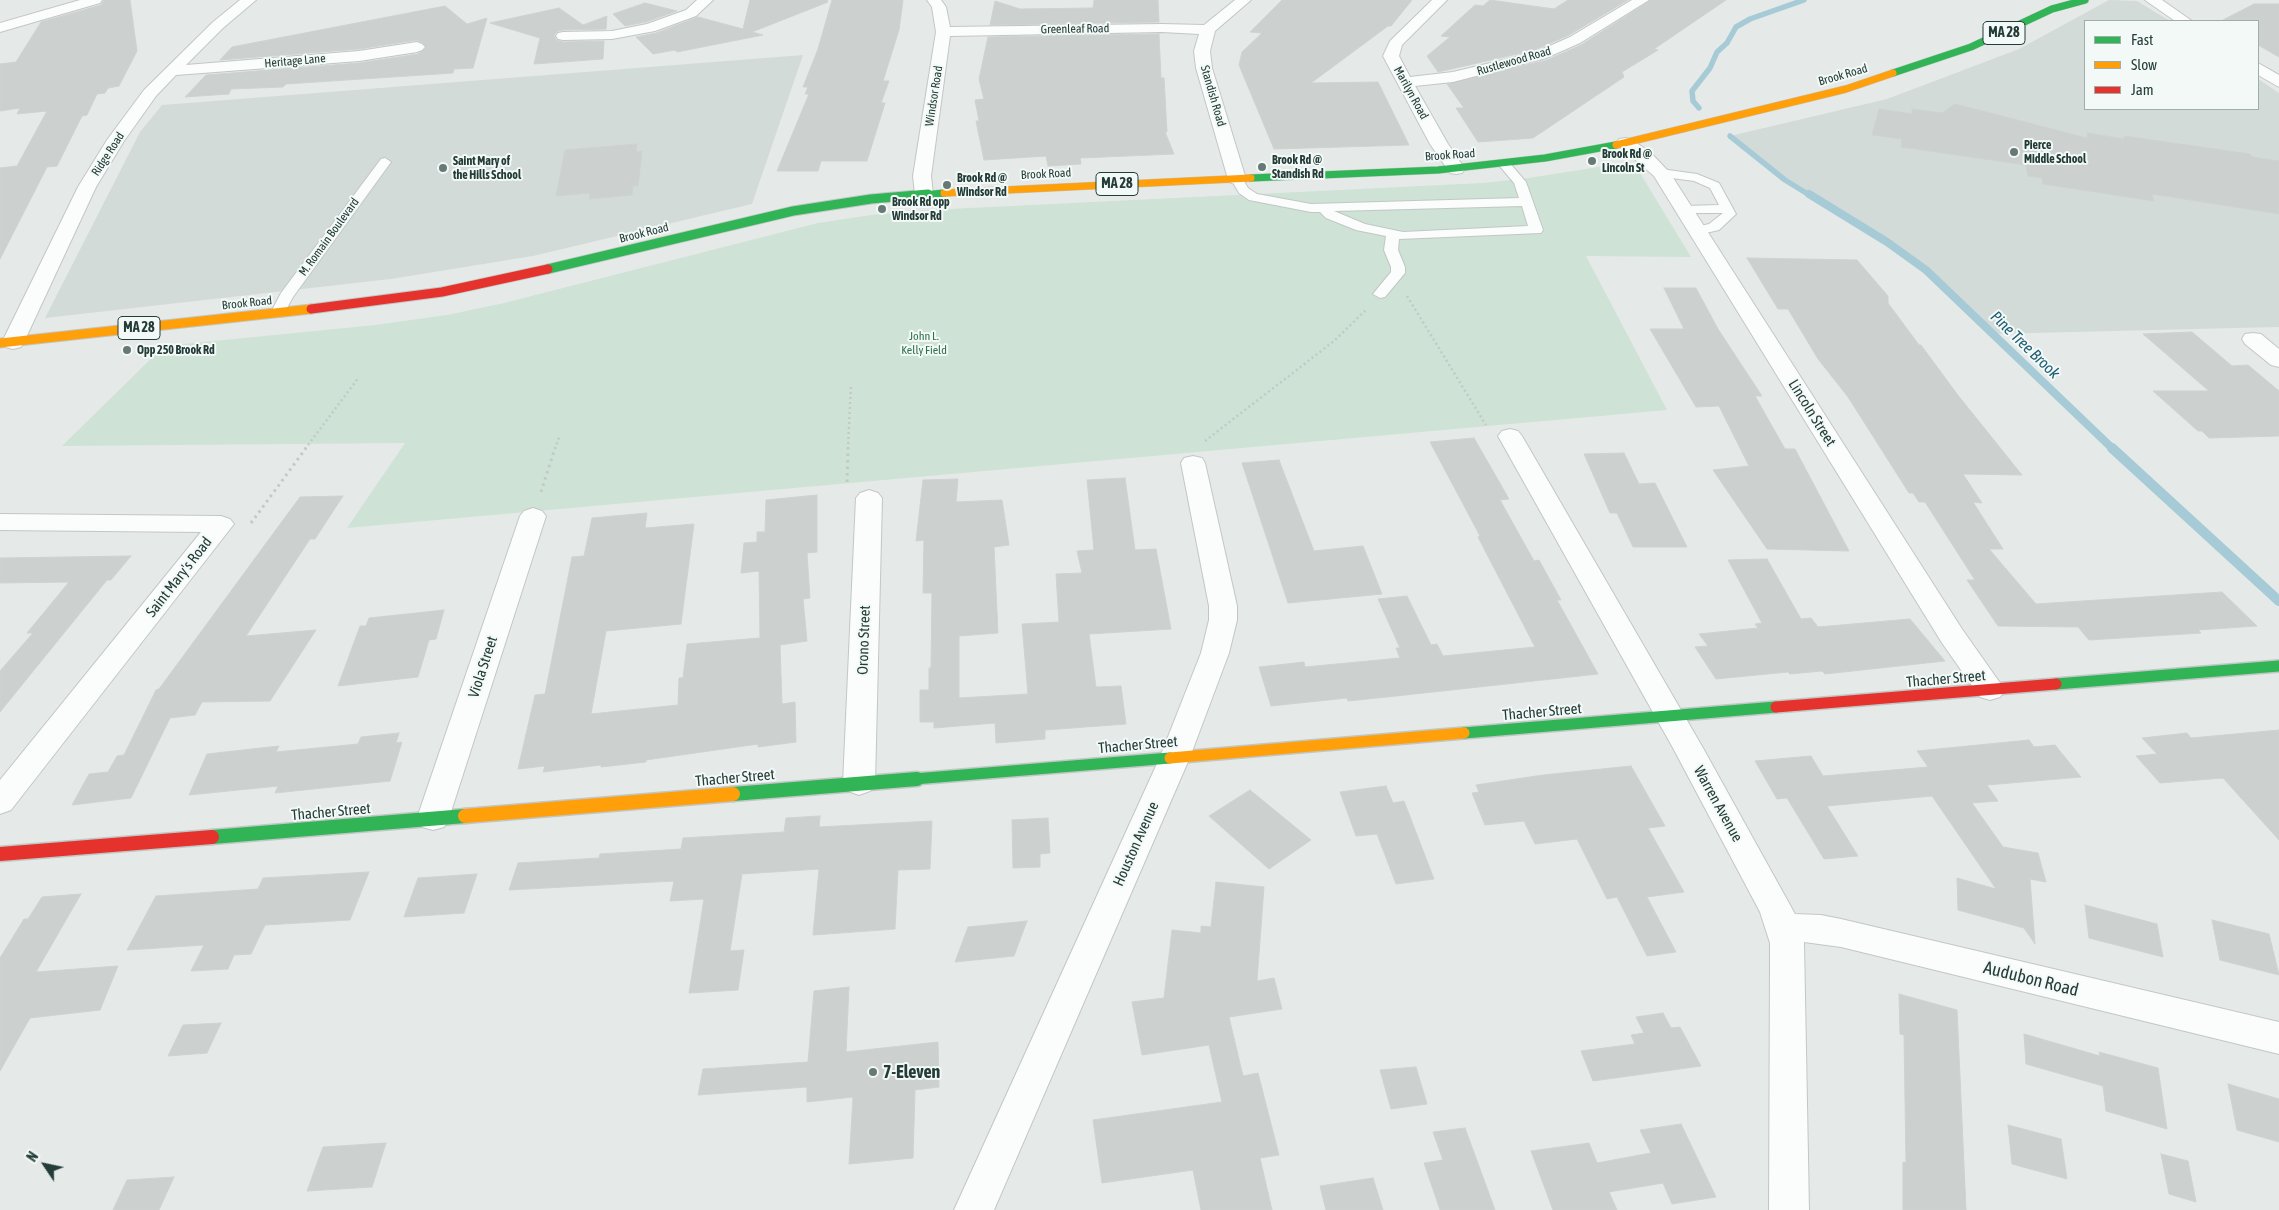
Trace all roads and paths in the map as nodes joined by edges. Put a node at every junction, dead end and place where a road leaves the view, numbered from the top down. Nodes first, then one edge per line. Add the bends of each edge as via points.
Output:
1 (95, 0) edge
2 (249, 0) edge
3 (706, 0) edge
4 (934, 0) edge
5 (1244, 0) edge
6 (1440, 0) edge
7 (1642, 0) edge
8 (2085, 0) edge
9 (2152, 0) edge
10 (2055, 5) edge
11 (2183, 20) edge
12 (0, 28) edge
13 (1208, 30) junction
14 (942, 32) junction
15 (564, 36) dead end
16 (417, 47) dead end
17 (2259, 64) edge
18 (2279, 64) edge
19 (2259, 69) edge
20 (171, 71) junction
21 (1405, 82) junction
22 (2279, 82) edge
23 (1625, 143) junction
24 (385, 162) dead end
25 (1504, 164) junction
26 (1456, 169) junction
27 (1661, 173) junction
28 (1237, 178) junction
29 (924, 194) junction
30 (1526, 202) junction
31 (1727, 208) junction
32 (1324, 209) junction
33 (1684, 210) junction
34 (1697, 231) junction
35 (1393, 235) junction
36 (1384, 290) junction
37 (277, 314) junction
38 (2279, 338) edge
39 (6, 343) edge
40 (2279, 360) edge
41 (359, 377) dead end
42 (851, 384) dead end
43 (1510, 436) joint
44 (559, 437) dead end
45 (1193, 464) joint
46 (869, 498) joint
47 (533, 516) joint
48 (0, 522) edge
49 (221, 524) junction
50 (2279, 666) edge
51 (1990, 690) junction
52 (1670, 716) junction
53 (1175, 757) junction
54 (859, 783) junction
55 (0, 802) edge
56 (433, 818) junction
57 (0, 854) edge
58 (1782, 926) junction
59 (2279, 1038) edge
60 (974, 1210) edge
61 (1789, 1210) edge

1 - 12 street
2 - 20 street, Ridge Road via 218,24
3 - 15 street via 692,13 650,28 612,35
4 - 14 street, Windsor Road via 940,7
5 - 13 street
6 - 21 street, Marilyn Road via 1395,44 1391,52
7 - 21 street, Rustlewood Road via 1575,40 1534,57 1454,77
8 - 10 main road, Brook Road / MA 28
9 - 11 street
10 - 23 main road, Brook Road / MA 28 via 1971,47 1872,82
13 - 14 street, Greenleaf Road
13 - 28 street, Standish Road via 1202,60
14 - 29 street, Windsor Road via 922,176
16 - 20 street, Heritage Lane via 359,56
17 - 18 street
19 - 22 street
20 - 39 street, Ridge Road via 147,98 100,163
21 - 26 street, Marilyn Road
23 - 25 main road, Brook Road / MA 28
23 - 27 street, Lincoln Street via 1645,156
24 - 37 lane, M. Romain Boulevard via 286,296
25 - 26 main road, Brook Road / MA 28
25 - 30 lane via 1520,182
26 - 28 main road, Brook Road / MA 28
27 - 31 lane via 1697,178 1715,186
27 - 33 street, Lincoln Street
28 - 29 main road, Brook Road / MA 28
28 - 32 lane via 1243,190 1261,199
29 - 37 main road, Brook Road / MA 28 via 793,211 450,290
30 - 32 lane
30 - 35 lane via 1536,230
31 - 33 lane
31 - 34 lane via 1730,214 1714,227
32 - 35 lane via 1349,223
33 - 34 street, Lincoln Street
34 - 51 street, Lincoln Street via 1952,636
35 - 36 lane via 1391,250 1398,273
36 - 43 path via 1405,292 1493,436
36 - 45 path via 1334,341 1201,444 1202,454
37 - 39 main road, Brook Road / MA 28
38 - 40 street via 2253,339
41 - 49 path via 250,524
42 - 46 path via 847,484
43 - 52 street, Warren Avenue
44 - 47 path
45 - 53 street, Houston Avenue via 1220,588 1223,620 1215,653
46 - 54 street, Orono Street
47 - 56 street, Viola Street
48 - 49 street, Saint Mary's Road
49 - 55 street, Saint Mary's Road
50 - 51 main road, Thacher Street
51 - 52 main road, Thacher Street
52 - 53 main road, Thacher Street
52 - 58 street, Warren Avenue via 1777,911
53 - 54 main road, Thacher Street
53 - 60 street, Houston Avenue
54 - 56 main road, Thacher Street
56 - 57 main road, Thacher Street
58 - 59 street, Audubon Road via 1834,932
58 - 61 street, Warren Avenue via 1788,962

